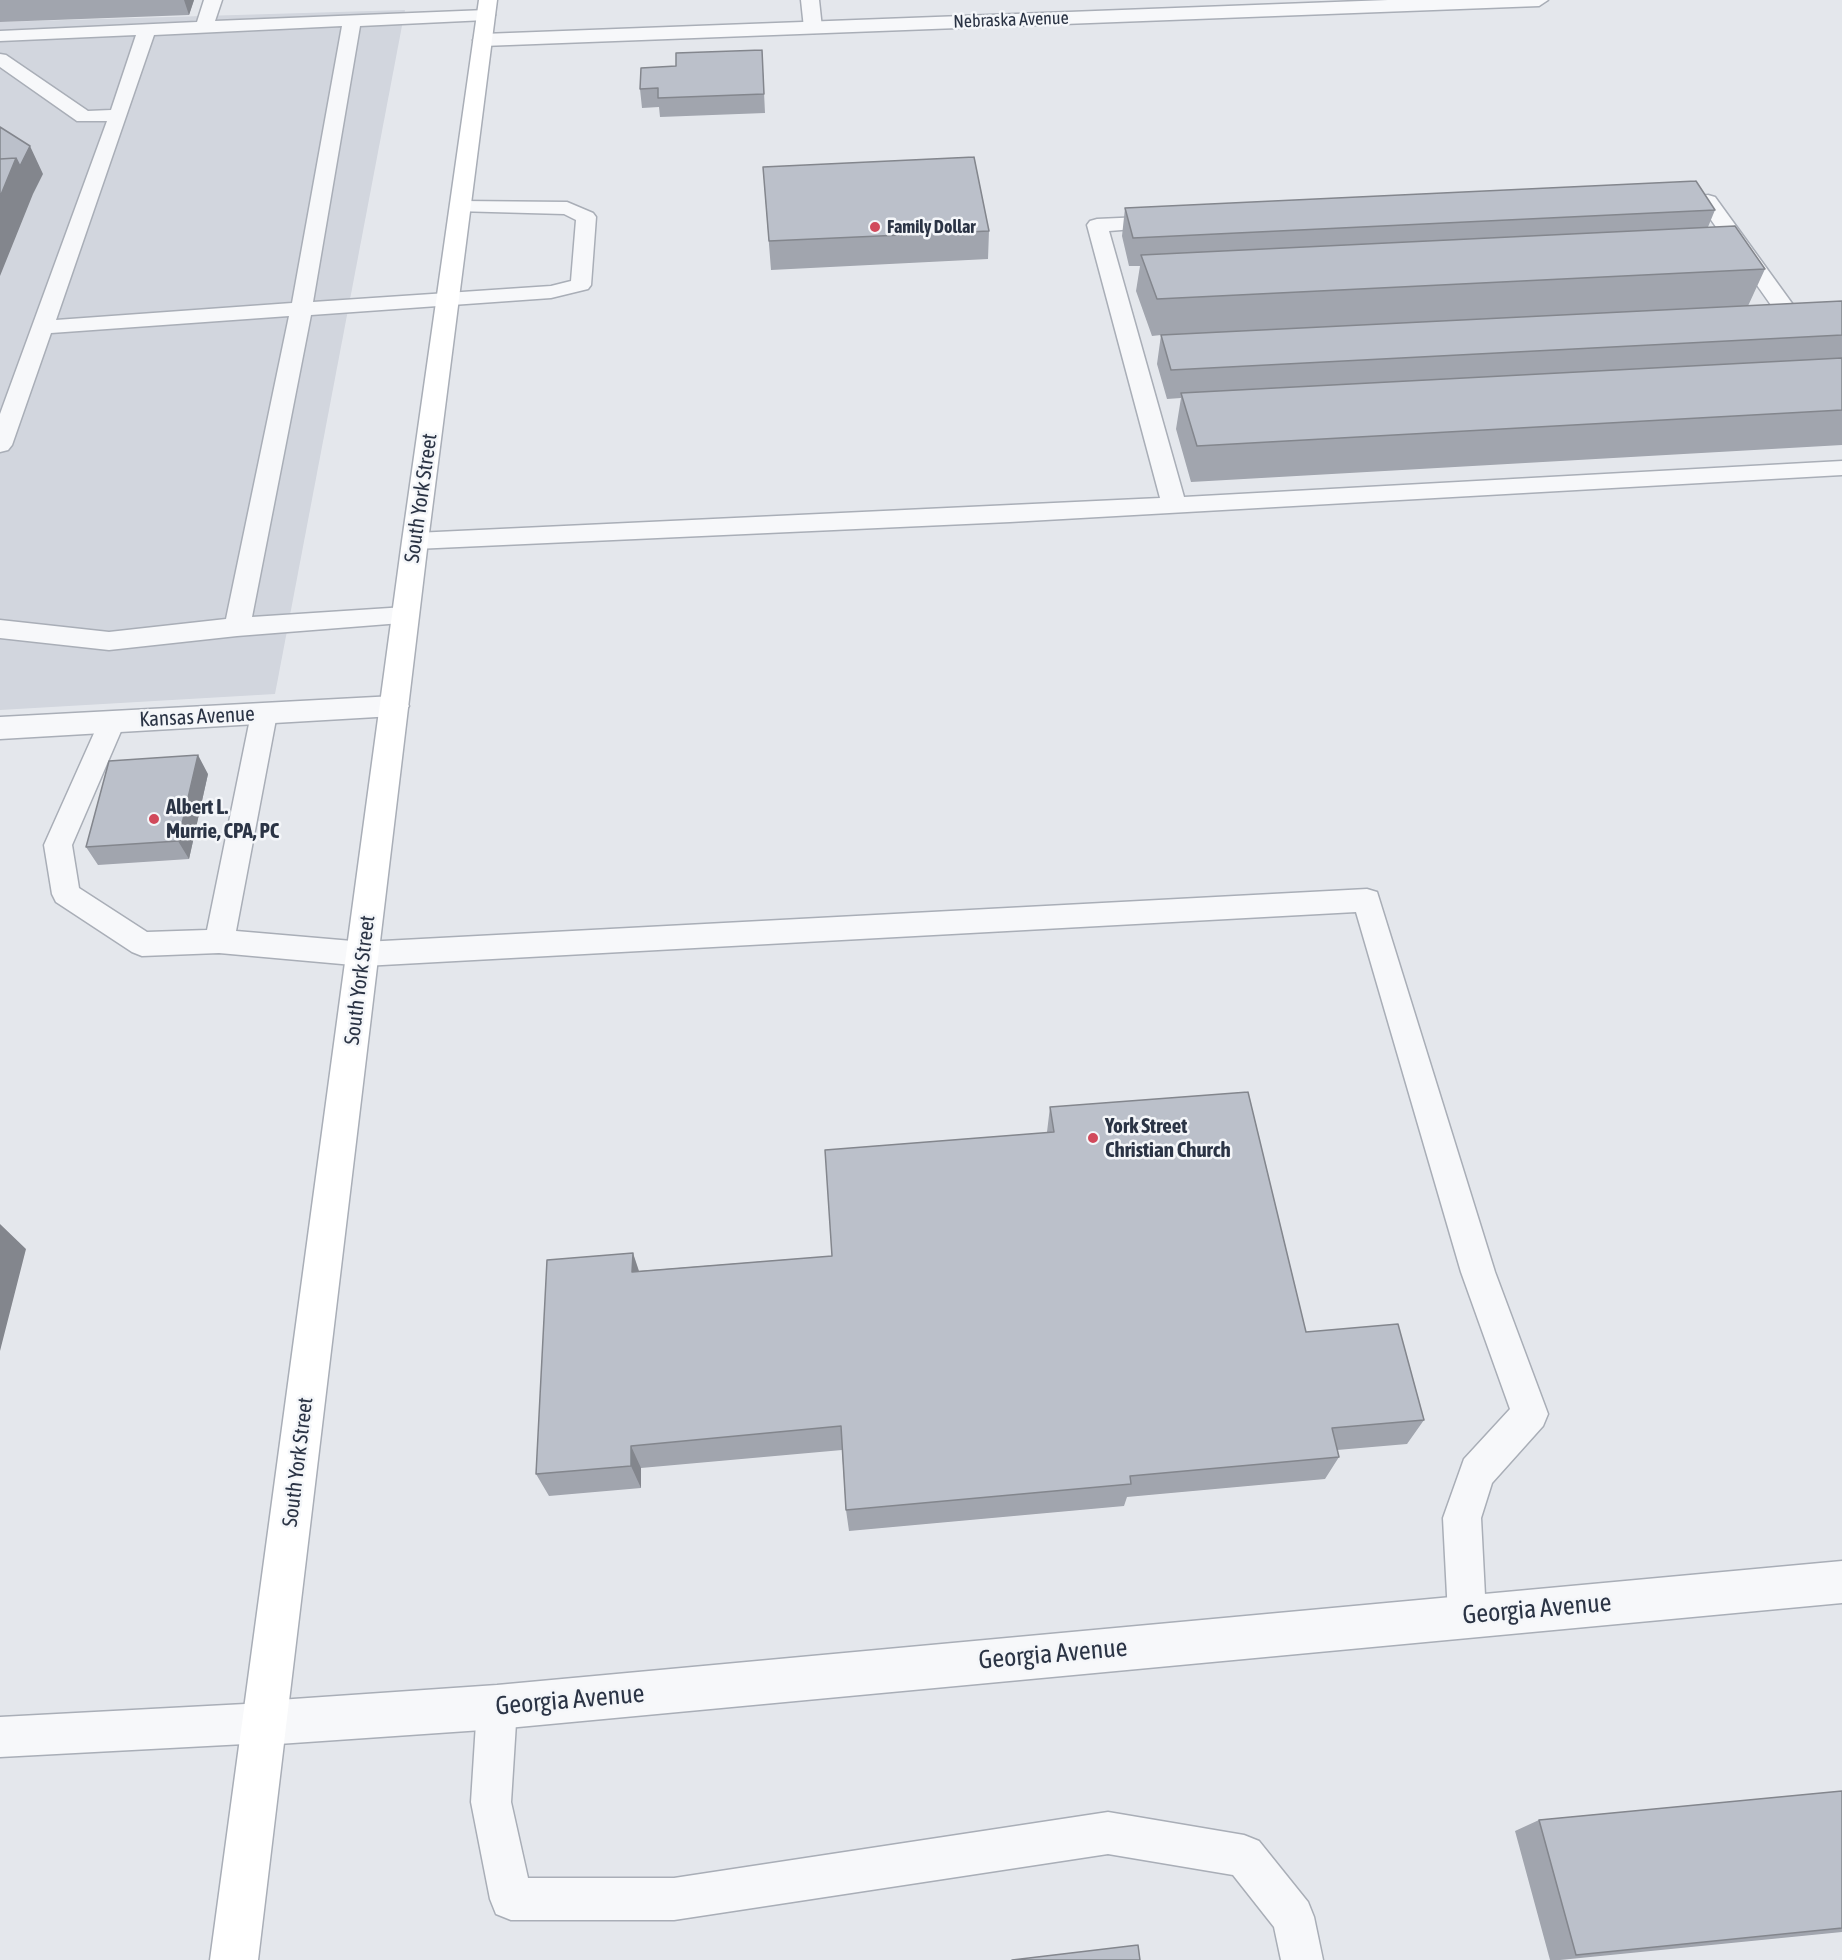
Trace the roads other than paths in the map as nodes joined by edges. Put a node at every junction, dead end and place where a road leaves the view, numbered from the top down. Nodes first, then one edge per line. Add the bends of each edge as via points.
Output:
1 (213, 0) edge
2 (810, 0) edge
3 (1539, 0) edge
4 (486, 18) edge
5 (352, 20) junction
6 (204, 28) junction
7 (813, 28) junction
8 (147, 30) junction
9 (0, 36) edge
10 (0, 59) edge
11 (119, 115) junction
12 (1660, 202) edge
13 (462, 207) junction
14 (1181, 222) edge
15 (448, 299) junction
16 (301, 310) junction
17 (1842, 318) edge
18 (44, 327) junction
19 (0, 445) edge
20 (1842, 468) edge
21 (1174, 505) junction
22 (415, 541) junction
23 (405, 616) junction
24 (237, 627) junction
25 (0, 629) edge
26 (394, 706) junction
27 (264, 714) junction
28 (112, 722) junction
29 (0, 728) edge
30 (219, 941) junction
31 (364, 954) junction
32 (1842, 1582) edge
33 (1467, 1615) junction
34 (497, 1707) junction
35 (264, 1723) junction
36 (0, 1737) edge
37 (234, 1960) edge
38 (1302, 1960) edge

1 - 6 lane
2 - 7 lane
3 - 7 street, Nebraska Avenue
4 - 5 lane
4 - 7 street, Nebraska Avenue
4 - 13 main road, South York Street
5 - 6 lane
5 - 16 lane
6 - 8 lane
8 - 9 lane
8 - 11 lane
10 - 11 lane via 84,117
11 - 18 lane
12 - 17 lane via 1708,201 1794,320
13 - 15 main road, South York Street
13 - 15 lane via 567,208 586,217 581,285 551,292
14 - 21 lane via 1097,225
15 - 16 lane
15 - 22 main road, South York Street
16 - 18 lane
16 - 24 lane
18 - 19 lane
20 - 21 lane
21 - 22 lane
22 - 23 main road, South York Street
23 - 24 lane
23 - 26 main road, South York Street
24 - 25 lane via 109,641
26 - 27 street, Kansas Avenue
26 - 31 main road, South York Street
27 - 28 street, Kansas Avenue
27 - 30 lane
28 - 29 street, Kansas Avenue
28 - 30 lane via 58,845 66,894 142,944
30 - 31 lane
31 - 33 lane via 1367,900 1478,1272 1530,1414 1477,1472 1462,1518
31 - 35 main road, South York Street
32 - 33 street, Georgia Avenue
33 - 34 street, Georgia Avenue
34 - 35 street, Georgia Avenue
34 - 38 lane via 491,1802 511,1899 674,1899 1108,1833 1244,1857 1293,1917
35 - 36 lane
35 - 37 main road, South York Street

